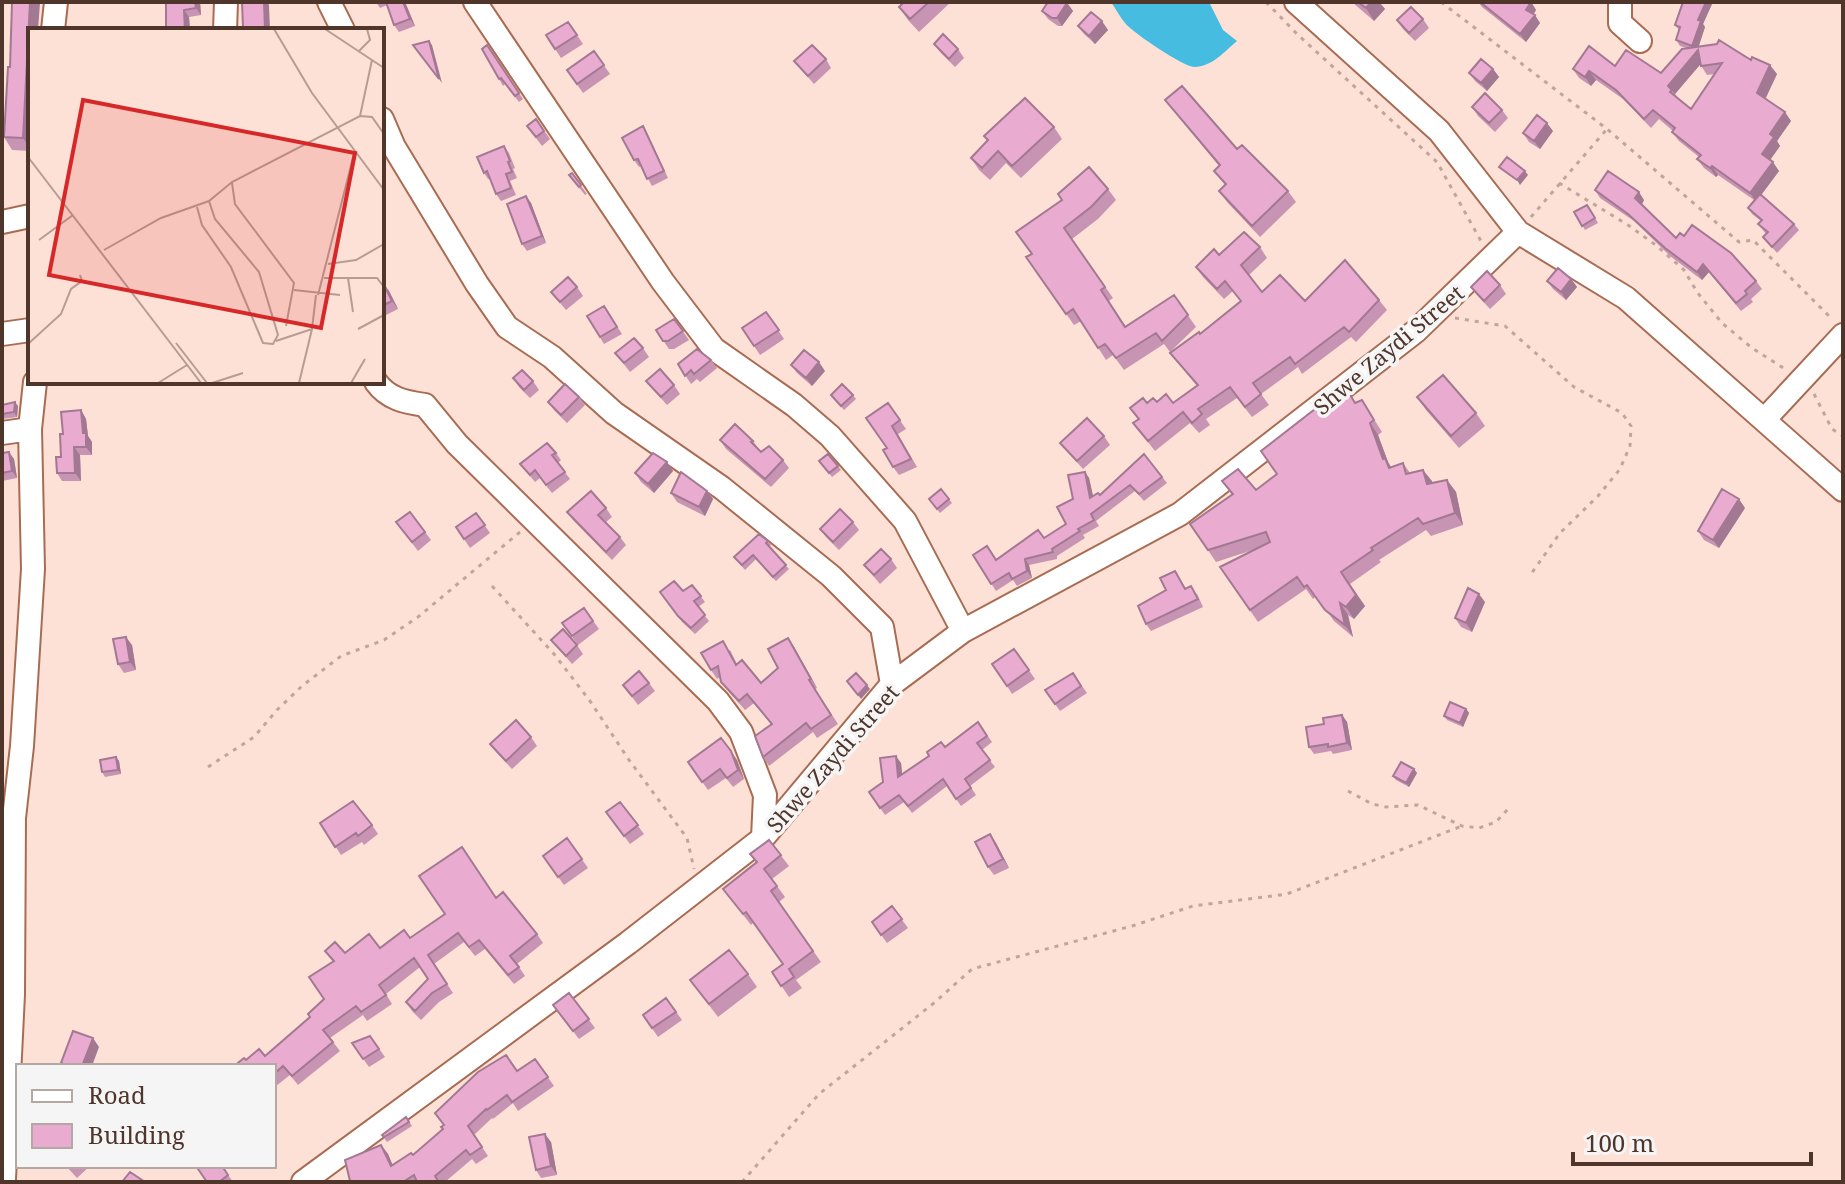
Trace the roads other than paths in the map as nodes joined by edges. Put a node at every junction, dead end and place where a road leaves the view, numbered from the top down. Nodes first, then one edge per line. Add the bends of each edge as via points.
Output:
1 (56, 2) edge
2 (226, 2) edge
3 (329, 2) edge
4 (475, 2) edge
5 (1296, 2) edge
6 (1620, 2) edge
7 (53, 28) edge
8 (225, 28) edge
9 (342, 28) edge
10 (1640, 41) dead end
11 (384, 124) edge
12 (28, 216) edge
13 (2, 222) edge
14 (1518, 232) junction
15 (1837, 327) edge
16 (28, 330) edge
17 (2, 334) edge
18 (35, 384) edge
19 (377, 384) edge
20 (1764, 420) junction
21 (30, 429) junction
22 (2, 433) edge
23 (1843, 490) edge
24 (963, 631) junction
25 (892, 684) junction
26 (763, 838) junction
27 (4, 1180) edge
28 (303, 1182) edge

1 - 7 street
2 - 8 street
3 - 9 street
4 - 24 street via 714,349 794,405 839,446 905,521
5 - 14 street via 1439,131
6 - 10 street via 1620,23
11 - 25 street via 507,327 831,576 882,627
12 - 13 street
14 - 20 street via 1626,298
14 - 24 street, Shwe Zaydi Street via 1416,331 1180,514
15 - 20 street
16 - 17 street
18 - 21 street
19 - 26 street via 402,401 425,405 457,444 718,701 741,732 765,795
20 - 23 street
21 - 22 street
21 - 27 street via 33,569 14,818
24 - 25 street, Shwe Zaydi Street
25 - 26 street, Shwe Zaydi Street
26 - 28 street, Shwe Zaydi Street

